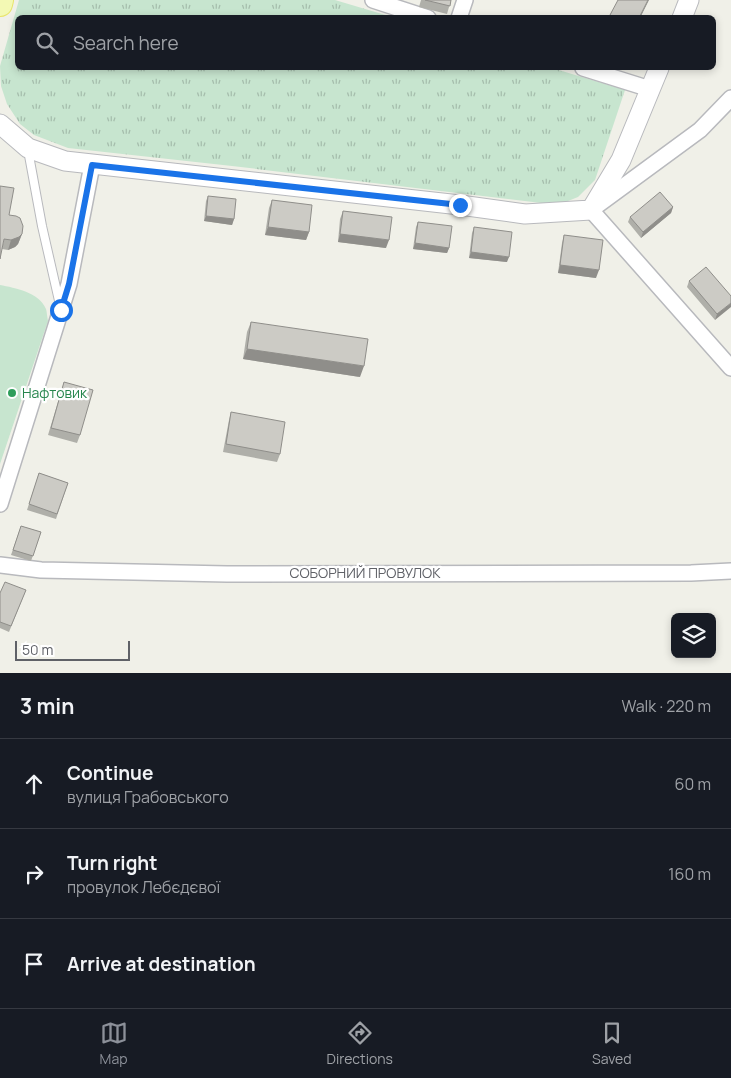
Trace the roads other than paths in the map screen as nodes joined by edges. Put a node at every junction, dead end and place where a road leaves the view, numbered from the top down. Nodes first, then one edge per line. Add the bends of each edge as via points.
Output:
1 (1, 0) edge
2 (373, 0) edge
3 (465, 0) edge
4 (689, 0) edge
5 (0, 4) edge
6 (419, 15) edge
7 (460, 15) edge
8 (683, 15) edge
9 (589, 70) edge
10 (658, 70) edge
11 (650, 89) junction
12 (731, 98) edge
13 (0, 124) edge
14 (28, 148) junction
15 (92, 165) junction
16 (591, 210) junction
17 (61, 310) junction
18 (731, 368) edge
19 (0, 504) edge
20 (0, 565) edge
21 (731, 571) edge

1 - 5 main road
2 - 6 street
3 - 7 street
4 - 8 street
9 - 11 street
10 - 11 street
11 - 16 street via 621,160
12 - 16 street via 700,130
13 - 14 street
14 - 15 street via 65,161
14 - 17 lane
15 - 16 street via 525,214
15 - 17 street
16 - 18 street
17 - 19 street
20 - 21 street, СОБОРНИЙ ПРОВУЛОК via 41,570 227,574

